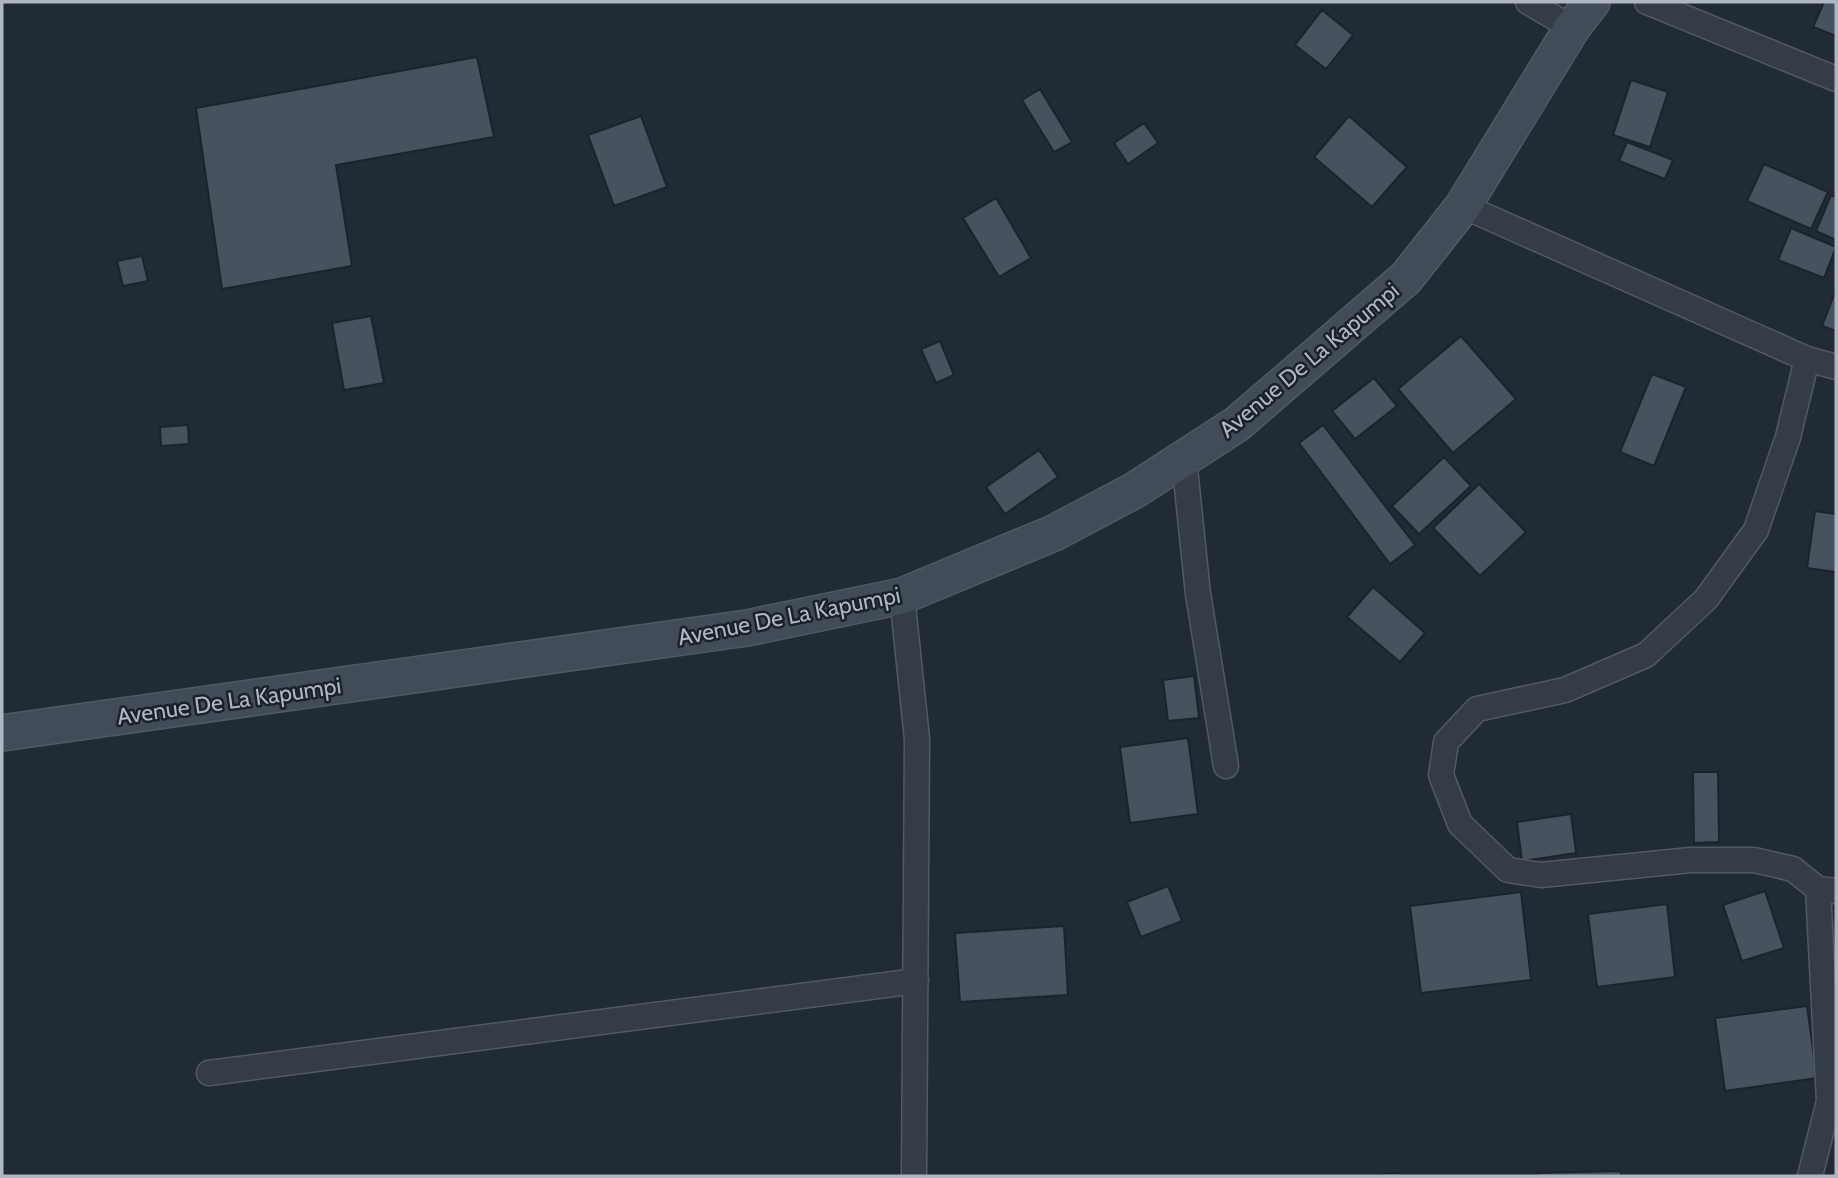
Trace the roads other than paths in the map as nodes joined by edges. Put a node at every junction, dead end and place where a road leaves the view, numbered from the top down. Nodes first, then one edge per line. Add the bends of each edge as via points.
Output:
1 (1528, 2) edge
2 (1647, 2) edge
3 (1582, 15) edge
4 (1836, 79) edge
5 (1463, 206) junction
6 (1807, 359) junction
7 (1836, 367) edge
8 (1184, 459) junction
9 (902, 596) junction
10 (2, 733) edge
11 (1226, 766) dead end
12 (1827, 890) edge
13 (916, 982) junction
14 (209, 1073) dead end
15 (914, 1176) edge
16 (1810, 1176) edge

1 - 3 street
2 - 4 street
3 - 5 main road, Avenue De La Kapumpi
5 - 6 street
5 - 8 main road, Avenue De La Kapumpi via 1406,278 1237,424
6 - 7 street
6 - 12 street via 1788,437 1756,530 1706,599 1646,655 1565,690 1477,709 1446,742 1441,775 1460,824 1508,870 1541,875 1691,860 1754,860 1793,869
8 - 9 main road, Avenue De La Kapumpi via 1054,533
8 - 11 street via 1198,594
9 - 10 main road, Avenue De La Kapumpi via 747,628
9 - 13 street via 917,739
12 - 16 street via 1829,1101
13 - 14 street
13 - 15 street

